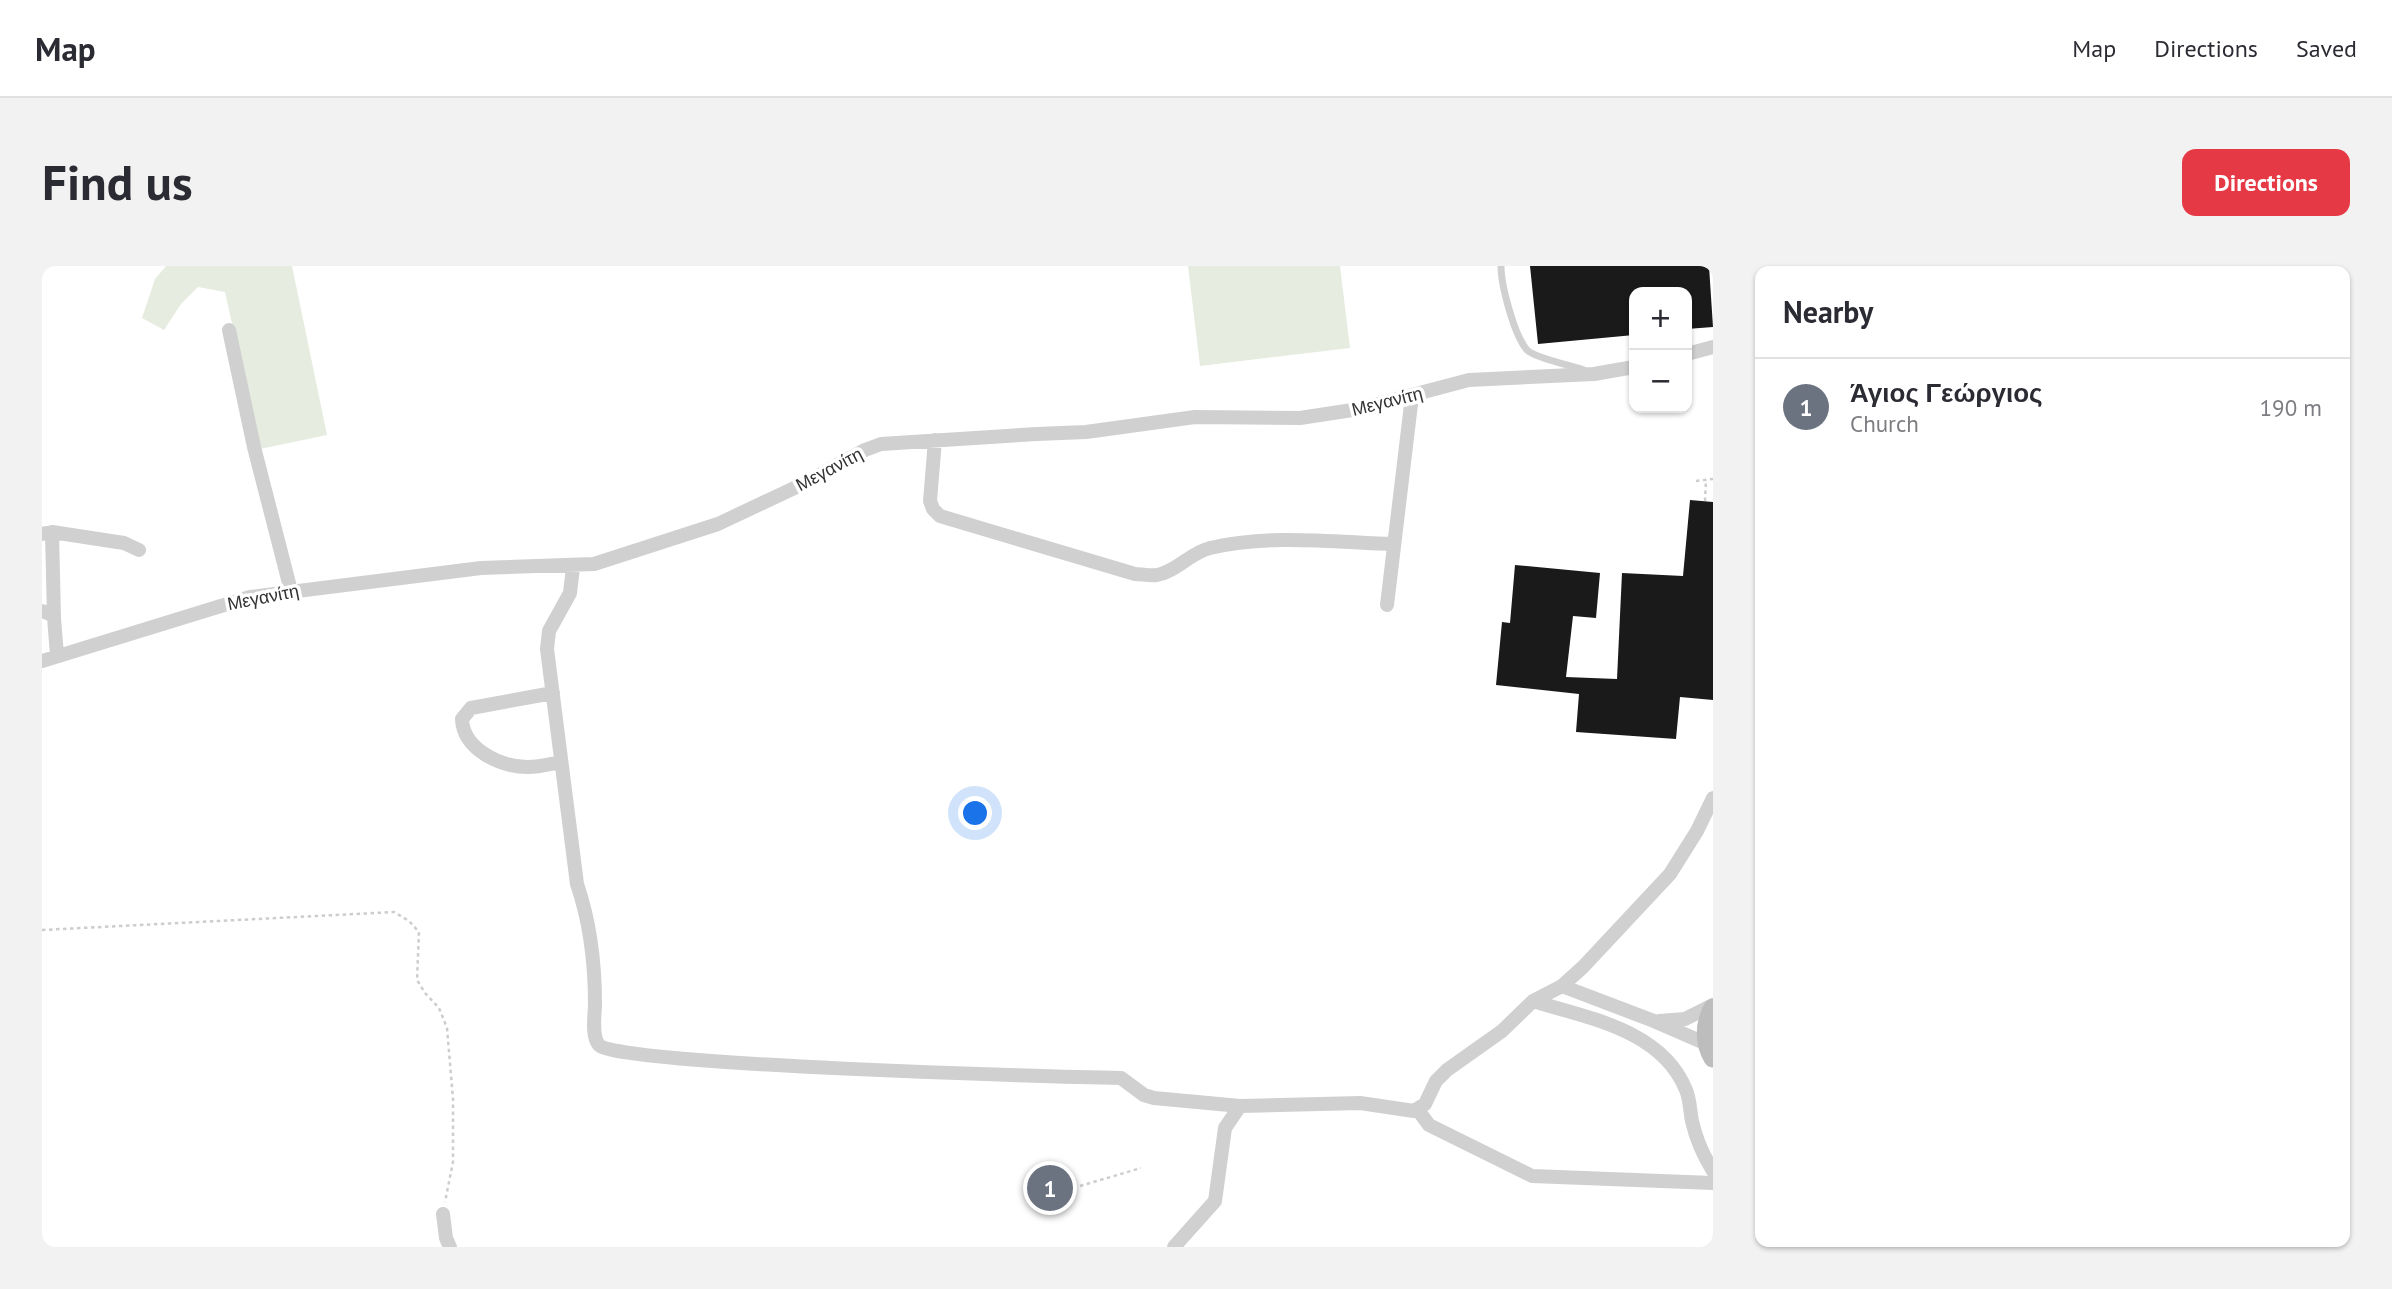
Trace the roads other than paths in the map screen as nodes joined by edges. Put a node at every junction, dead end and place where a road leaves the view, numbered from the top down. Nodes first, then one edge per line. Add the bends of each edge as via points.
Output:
1 (1502, 266) edge
2 (229, 330) dead end
3 (1713, 347) edge
4 (1692, 353) edge
5 (1629, 368) edge
6 (1594, 374) junction
7 (1412, 396) junction
8 (936, 440) junction
9 (47, 533) edge
10 (1394, 544) junction
11 (139, 550) dead end
12 (573, 567) junction
13 (291, 591) junction
14 (1387, 605) dead end
15 (48, 615) edge
16 (57, 655) junction
17 (42, 661) edge
18 (553, 693) junction
19 (561, 762) junction
20 (1713, 797) edge
21 (1562, 986) junction
22 (1533, 1001) junction
23 (1713, 1007) edge
24 (1654, 1021) junction
25 (1710, 1051) edge
26 (1240, 1106) junction
27 (1418, 1110) junction
28 (1713, 1171) edge
29 (1713, 1183) edge
30 (443, 1214) road end
31 (450, 1247) edge
32 (1174, 1247) edge

1 - 6 lane via 1511,317 1527,350
2 - 13 street
3 - 4 street
5 - 6 street, Μεγανίτη
6 - 7 street, Μεγανίτη via 1469,380
7 - 8 street, Μεγανίτη via 1300,418 1195,417 1086,432
7 - 10 street
8 - 10 street via 930,501 940,516 1135,574 1155,575 1202,551 1247,543
8 - 12 street, Μεγανίτη via 873,447 718,524 608,561
9 - 11 street via 124,543
9 - 15 street
10 - 14 street
12 - 13 street, Μεγανίτη via 481,568
12 - 18 street via 570,593 547,641
13 - 16 street, Μεγανίτη via 250,597
15 - 16 street
16 - 17 street, Μεγανίτη
18 - 19 street
18 - 19 street via 471,708 462,726 472,746 503,762 528,767
19 - 26 street via 594,972 595,1031 602,1048 648,1056 864,1070 1121,1078 1149,1097
20 - 21 street via 1670,874
21 - 22 street
21 - 24 street
22 - 27 street via 1502,1031 1442,1075
22 - 28 street via 1615,1026 1661,1054 1678,1072 1695,1135
23 - 24 street via 1685,1019
23 - 25 main road via 1706,1028
24 - 25 street
26 - 27 street via 1360,1103
26 - 32 street via 1225,1128 1216,1199
27 - 29 street via 1429,1125 1532,1176
30 - 31 street

